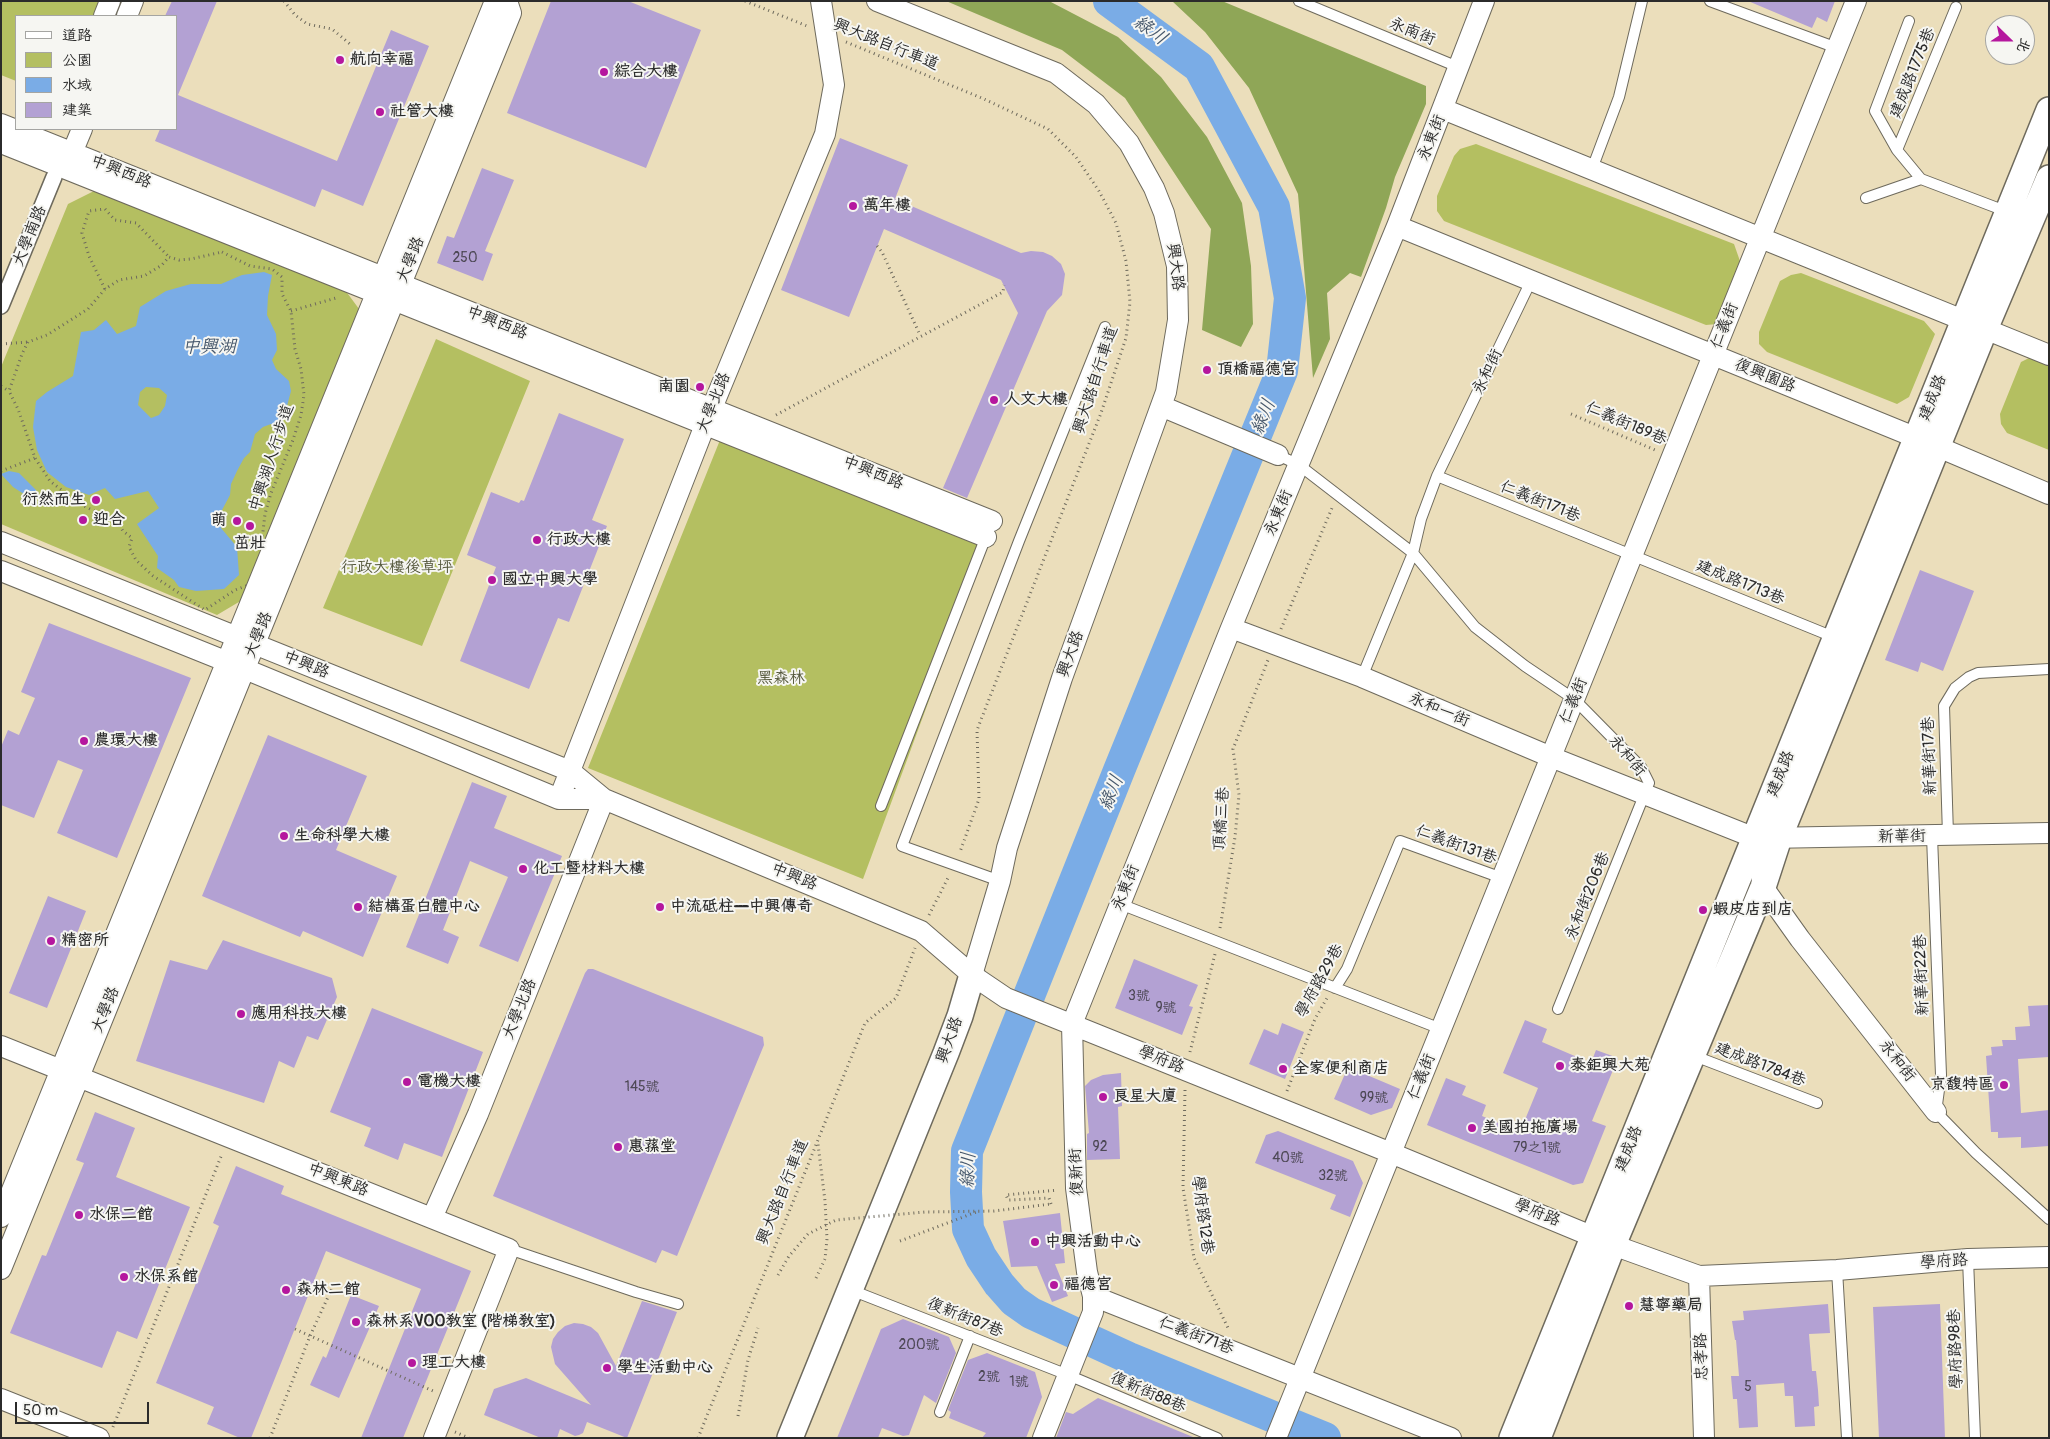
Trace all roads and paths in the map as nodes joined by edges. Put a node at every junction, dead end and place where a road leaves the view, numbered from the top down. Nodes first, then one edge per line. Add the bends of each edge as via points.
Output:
1 (110, 1) edge
2 (133, 1) edge
3 (284, 1) edge
4 (495, 1) edge
5 (507, 1) edge
6 (746, 1) edge
7 (821, 1) edge
8 (877, 1) edge
9 (1299, 1) edge
10 (1484, 1) edge
11 (1642, 1) edge
12 (1710, 1) edge
13 (1856, 1) edge
14 (1956, 7) dead end
15 (104, 15) edge
16 (127, 15) edge
17 (1909, 21) dead end
18 (827, 34) junction
19 (350, 44) dead end
20 (1837, 48) junction
21 (1458, 67) junction
22 (1443, 109) junction
23 (2049, 110) edge
24 (1, 124) edge
25 (15, 127) edge
26 (26, 130) edge
27 (81, 130) edge
28 (56, 137) edge
29 (1, 143) edge
30 (1897, 150) junction
31 (61, 165) junction
32 (1592, 169) junction
33 (2049, 178) edge
34 (1921, 180) junction
35 (1866, 198) dead end
36 (2008, 213) junction
37 (1396, 226) junction
38 (1761, 237) junction
39 (877, 246) dead end
40 (169, 257) junction
41 (1530, 281) junction
42 (1004, 285) dead end
43 (105, 289) junction
44 (389, 289) junction
45 (342, 297) dead end
46 (1, 306) edge
47 (291, 311) junction
48 (1975, 324) junction
49 (1105, 327) dead end
50 (920, 336) junction
51 (28, 342) junction
52 (1, 344) edge
53 (1713, 355) junction
54 (2049, 355) edge
55 (1, 386) edge
56 (9, 391) junction
57 (1162, 406) junction
58 (1570, 414) dead end
59 (708, 417) junction
60 (756, 426) junction
61 (1927, 443) junction
62 (1278, 455) joint
63 (1672, 457) junction
64 (34, 458) junction
65 (1299, 465) junction
66 (1, 471) edge
67 (1437, 476) junction
68 (2049, 494) edge
69 (1338, 495) junction
70 (989, 529) junction
71 (1, 542) edge
72 (1413, 553) junction
73 (1632, 556) junction
74 (1, 571) edge
75 (1231, 628) junction
76 (1836, 638) junction
77 (246, 641) junction
78 (1274, 645) junction
79 (236, 665) junction
80 (2049, 670) edge
81 (1362, 677) junction
82 (1574, 699) junction
83 (1551, 757) junction
84 (570, 771) junction
85 (1645, 795) junction
86 (604, 799) junction
87 (559, 800) junction
88 (881, 806) dead end
89 (2049, 833) edge
90 (1940, 836) junction
91 (1767, 838) junction
92 (1400, 841) joint
93 (955, 865) junction
94 (1502, 878) junction
95 (1000, 881) junction
96 (1763, 887) junction
97 (936, 902) dead end
98 (1120, 904) junction
99 (1218, 942) junction
100 (907, 968) dead end
101 (972, 975) junction
102 (1335, 988) junction
103 (1558, 1009) dead end
104 (1072, 1024) junction
105 (1441, 1029) junction
106 (1, 1046) edge
107 (1691, 1055) junction
108 (1185, 1070) junction
109 (70, 1074) junction
110 (1817, 1103) dead end
111 (1280, 1108) junction
112 (1936, 1112) junction
113 (229, 1137) junction
114 (817, 1142) junction
115 (1391, 1153) junction
116 (1076, 1188) junction
117 (979, 1211) junction
118 (1, 1217) edge
119 (432, 1218) junction
120 (2049, 1219) edge
121 (1603, 1240) junction
122 (900, 1241) dead end
123 (509, 1249) junction
124 (2049, 1256) edge
125 (1968, 1259) junction
126 (1, 1268) edge
127 (1837, 1270) junction
128 (778, 1275) dead end
129 (1699, 1276) junction
130 (816, 1278) dead end
131 (334, 1284) dead end
132 (851, 1290) junction
133 (1093, 1296) junction
134 (678, 1304) dead end
135 (758, 1328) dead end
136 (295, 1329) dead end
137 (310, 1336) junction
138 (970, 1336) junction
139 (1240, 1353) junction
140 (1068, 1376) junction
141 (1300, 1378) junction
142 (1, 1398) edge
143 (450, 1398) junction
144 (940, 1412) dead end
145 (738, 1416) dead end
146 (106, 1433) edge
147 (1276, 1437) edge
148 (270, 1438) edge
149 (434, 1438) edge
150 (698, 1438) edge
151 (790, 1438) edge
152 (1043, 1438) edge
153 (1217, 1438) edge
154 (1451, 1438) edge
155 (1512, 1438) edge
156 (1538, 1438) edge
157 (1704, 1438) edge
158 (1847, 1438) edge
159 (1975, 1438) edge

1 - 15 street
2 - 16 street
3 - 19 path via 307,24 332,28
4 - 44 street, 大學路
5 - 44 street, 大學路 via 511,14
6 - 18 path, 興大路自行車道
7 - 18 street, 大學北路
8 - 57 street, 興大路 via 1056,73 1096,104 1129,143 1154,188 1177,266 1178,320
9 - 21 lane, 永南街
10 - 21 street, 永東街
11 - 32 lane via 1619,97
12 - 20 lane
13 - 20 street, 仁義街
14 - 30 lane, 建成路1775巷
17 - 30 lane, 建成路1775巷 via 1874,111
18 - 59 street, 大學北路 via 834,85 825,134
18 - 93 path, 興大路自行車道 via 1048,129 1076,157 1099,191 1116,223 1126,262 1130,302 1126,338 1102,413 977,730 979,799
20 - 38 street, 仁義街
21 - 22 street, 永東街
22 - 32 street
22 - 37 street, 永東街
23 - 36 street, 建成路
24 - 25 street, 中興西路
26 - 28 street, 中興西路
27 - 31 street, 大學南路
28 - 31 street, 中興西路
29 - 31 street, 中興西路
30 - 34 lane, 建成路1775巷
31 - 44 street, 中興西路
31 - 46 street, 大學南路
32 - 38 street
33 - 48 street, 建成路
34 - 35 lane
34 - 36 lane
36 - 48 street, 建成路
37 - 41 street, 復興園路
37 - 65 street, 永東街
38 - 48 street
38 - 53 street, 仁義街
39 - 50 path
40 - 43 path via 162,266 144,276 119,280
40 - 43 path via 136,223 115,220 105,209 89,211 82,232
40 - 47 path, 中興湖人行步道 via 191,259 222,252 250,266 272,269 282,278 282,294
41 - 53 street, 復興園路
41 - 67 lane, 永和街
42 - 50 path via 1003,292
43 - 51 path via 88,309 53,332
44 - 59 street, 中興西路
44 - 77 street, 大學路
45 - 47 path
47 - 64 path, 中興湖人行步道 via 304,395 293,440 265,514 262,540 265,551 257,582 236,590 205,610 153,576 136,560 129,546 132,538 118,523 78,503 50,481
48 - 54 street
48 - 61 street, 建成路
49 - 93 lane via 902,846
50 - 60 path
51 - 52 path
51 - 56 path
53 - 61 street, 復興園路
53 - 63 street, 仁義街
55 - 56 path
56 - 64 path, 中興湖人行步道
57 - 62 street
57 - 95 street, 興大路 via 1062,678
58 - 63 path, 仁義街189巷
59 - 60 street, 中興西路
59 - 70 street, 中興西路
59 - 84 street, 大學北路
60 - 70 street, 中興西路
61 - 68 street, 復興園路
61 - 76 street, 建成路
61 - 91 street, 建成路
62 - 65 lane
63 - 73 street, 仁義街
64 - 66 path
65 - 69 lane
65 - 75 street, 永東街
67 - 72 lane, 永和街 via 1420,519
67 - 73 lane, 仁義街171巷
69 - 72 lane
69 - 78 path, 頂橋三巷
70 - 88 lane
71 - 77 street, 中興路
72 - 81 lane
72 - 82 lane, 永和街 via 1475,627
73 - 76 lane, 建成路1713巷
73 - 82 street, 仁義街
74 - 79 street, 中興路
75 - 78 street, 永和一街
75 - 98 street, 永東街
76 - 91 street, 建成路
77 - 79 street, 大學路
77 - 84 street, 中興路
78 - 81 street, 永和一街
78 - 99 path, 頂橋三巷 via 1233,749 1239,795
79 - 87 street, 中興路
79 - 109 street, 大學路
80 - 90 lane, 新華街17巷 via 1978,673 1955,688 1944,706
81 - 83 street, 永和一街
82 - 83 street, 仁義街
82 - 85 lane, 永和街 via 1641,767 1649,783
83 - 85 street, 永和一街
83 - 94 street, 仁義街
84 - 86 street, 中興路
84 - 87 street, 大學北路
85 - 91 street, 永和街
85 - 103 lane, 永和街206巷
86 - 87 street, 中興路
86 - 101 street, 中興路 via 922,931
86 - 119 street, 大學北路 via 478,1114
89 - 90 street, 新華街
90 - 91 street, 新華街
90 - 112 lane, 新華街22巷 via 1941,1074
91 - 96 street, 建成路
91 - 121 street, 建成路
92 - 94 lane, 仁義街131巷
92 - 102 lane, 學府路29巷 via 1347,969
93 - 95 lane
93 - 97 path, 興大路自行車道
94 - 105 street, 仁義街
95 - 101 street, 興大路
96 - 107 street, 建成路
96 - 112 street, 永和街
98 - 99 lane
98 - 104 street, 永東街
99 - 102 lane
99 - 108 path, 頂橋三巷
100 - 114 path, 興大路自行車道 via 896,998 865,1023
101 - 104 street, 學府路 via 1006,998
101 - 132 street, 興大路 via 946,1053
102 - 105 lane
102 - 111 path, 學府路29巷 via 1315,1019
104 - 108 street, 學府路
104 - 116 street, 復新街
105 - 115 street, 仁義街
106 - 109 street, 中興東路
107 - 110 lane, 建成路1784巷
107 - 121 street, 建成路
108 - 111 street, 學府路
108 - 139 path, 學府路12巷 via 1183,1188 1194,1258
109 - 113 street, 中興東路
109 - 118 street, 大學路
109 - 126 street, 大學路
111 - 115 street, 學府路
112 - 120 lane, 永和街
113 - 119 street, 中興東路
113 - 146 path
114 - 130 path via 827,1239 824,1259
114 - 150 path, 興大路自行車道
115 - 121 street, 學府路
115 - 141 street, 仁義街
116 - 117 path, bridge via 1006,1195 1008,1200 1049,1198 1051,1204
116 - 133 street, 復新街
117 - 122 path
117 - 128 path, bridge via 836,1220 808,1234
119 - 123 street, 中興東路
121 - 129 street, 學府路
121 - 155 street, 建成路
121 - 156 street, 建成路
123 - 134 lane, 中興東路
123 - 143 street
124 - 125 street, 學府路
125 - 127 street, 學府路
125 - 159 lane, 學府路98巷
127 - 129 street, 學府路
127 - 158 lane
129 - 157 street, 忠孝路
131 - 137 path
132 - 138 lane, 復新街87巷
132 - 151 street, 興大路
133 - 139 street, 仁義街71巷
133 - 140 street, 復新街 via 1093,1312
135 - 145 path via 748,1360
136 - 137 path
137 - 143 path
137 - 148 path
138 - 140 lane, 復新街87巷
138 - 144 lane
139 - 141 street, 仁義街71巷
140 - 152 street
140 - 153 lane, 復新街88巷
141 - 147 street, 仁義街
141 - 154 street, 仁義街71巷
142 - 146 street
143 - 149 street

